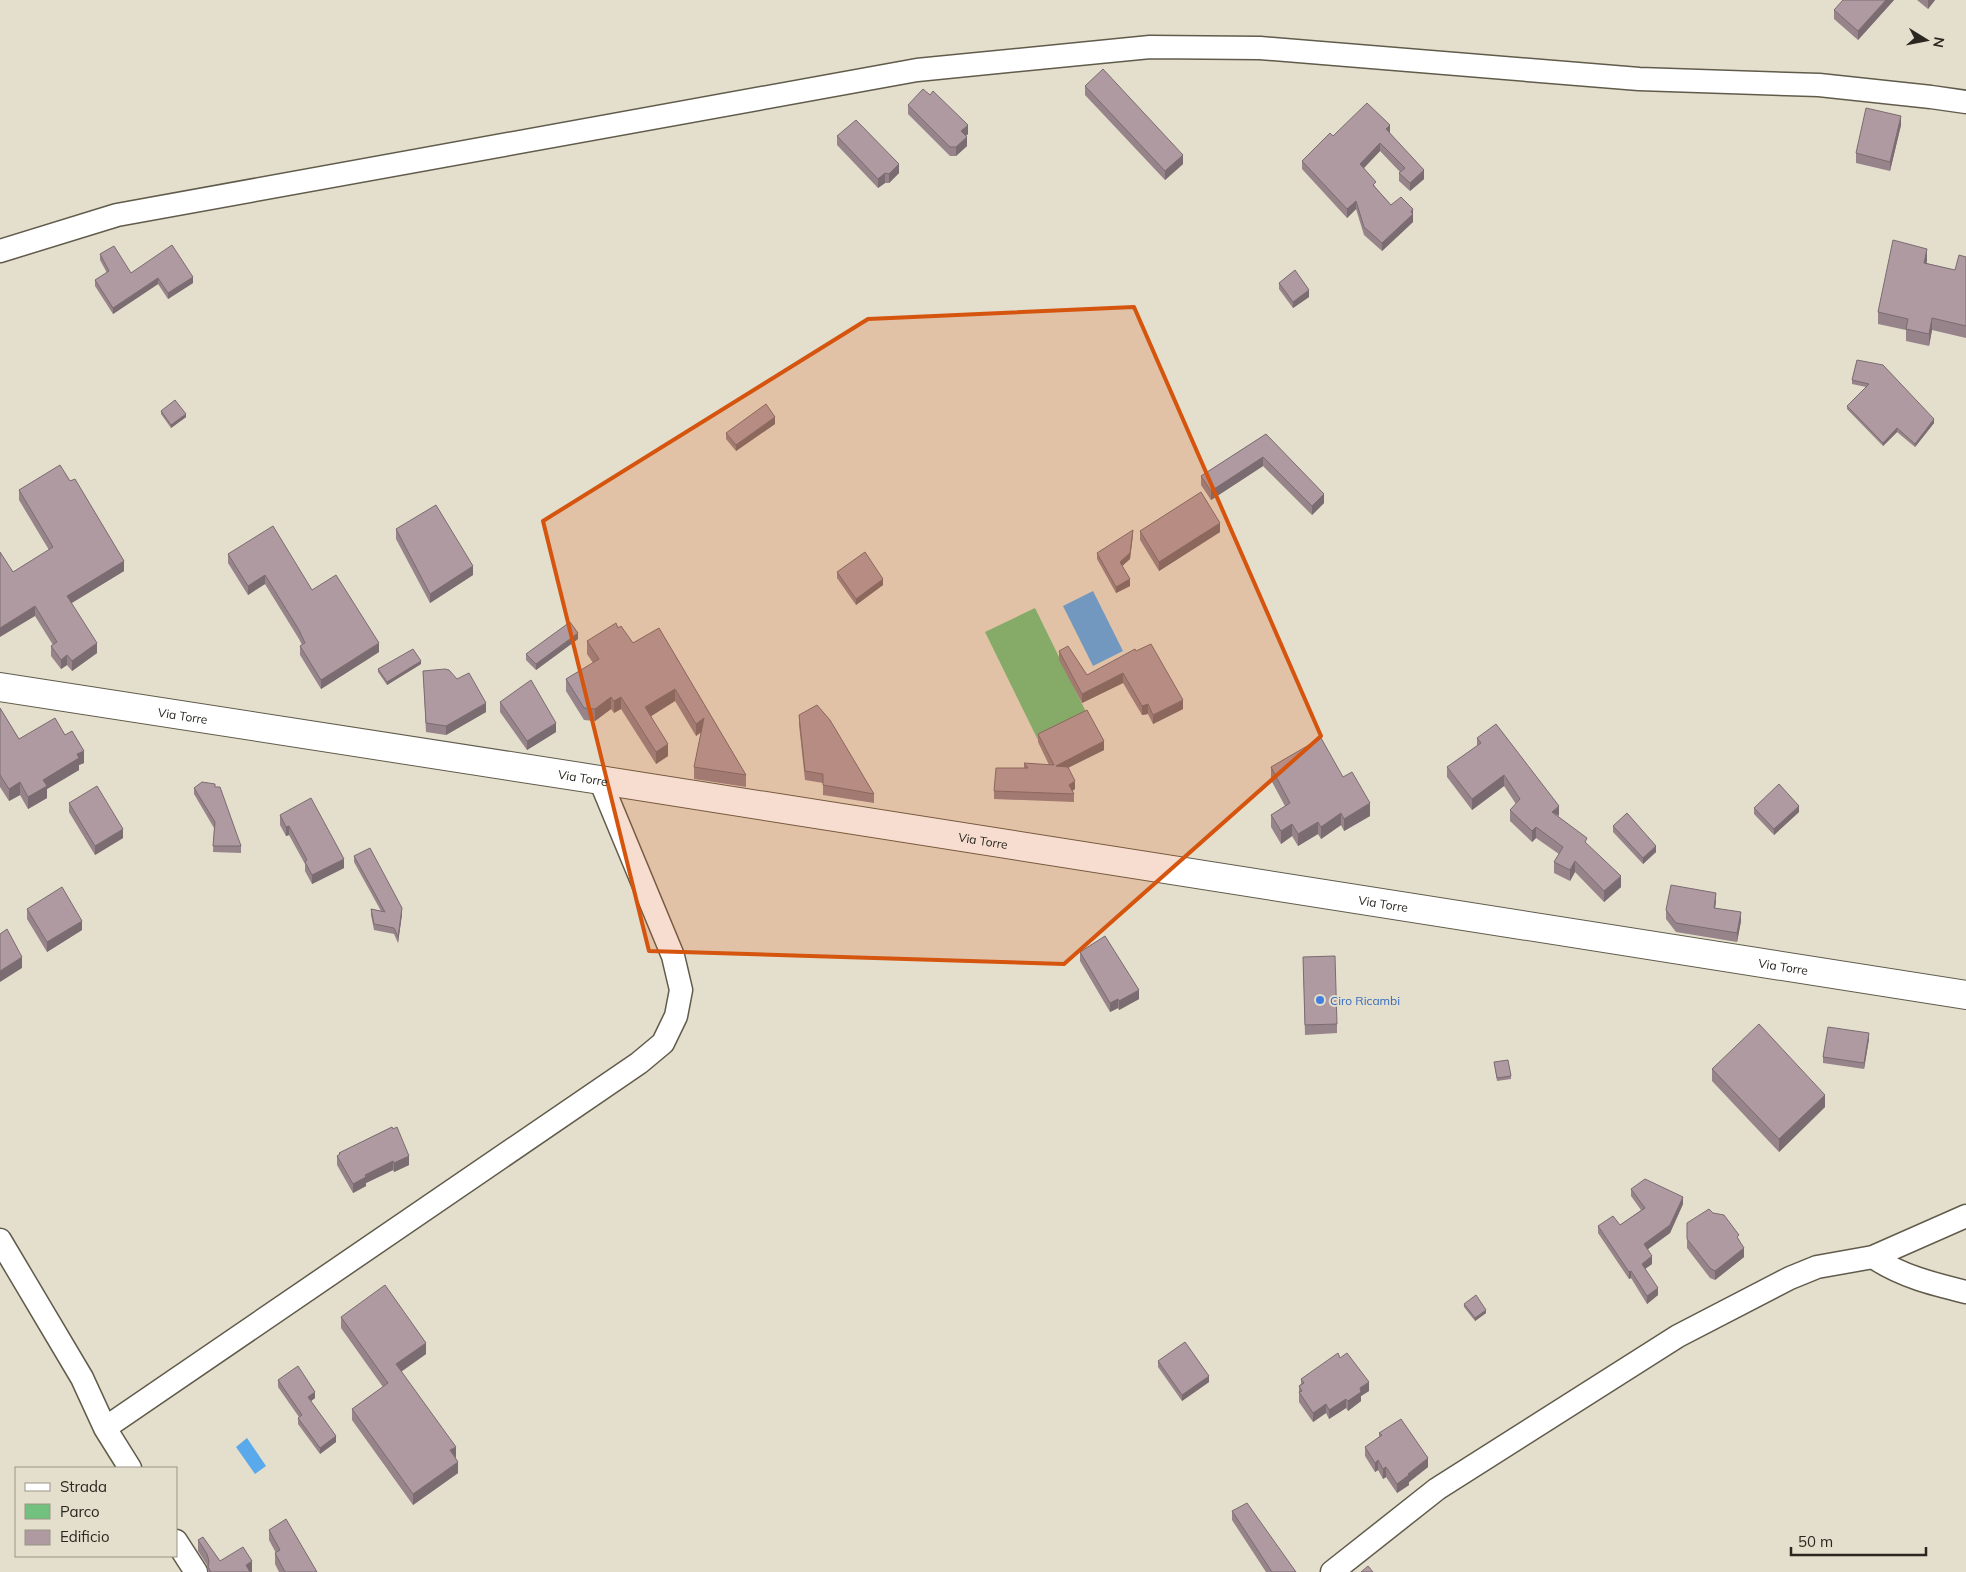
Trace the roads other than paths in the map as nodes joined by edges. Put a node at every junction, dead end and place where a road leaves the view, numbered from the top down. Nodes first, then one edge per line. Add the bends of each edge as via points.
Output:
1 (1966, 102) edge
2 (0, 251) edge
3 (0, 687) edge
4 (600, 780) junction
5 (1966, 995) edge
6 (1966, 1216) edge
7 (0, 1240) edge
8 (1873, 1257) junction
9 (1966, 1292) edge
10 (104, 1428) junction
11 (129, 1467) edge
12 (178, 1544) edge
13 (196, 1572) edge
14 (1332, 1572) edge

1 - 2 street via 1819,85 1639,79 1260,48 1150,47 916,70 117,215
3 - 4 main road, Via Torre
4 - 5 main road, Via Torre
4 - 10 street via 673,956 681,990 676,1016 663,1043 630,1069
6 - 8 street
7 - 10 street via 82,1378
8 - 9 street via 1891,1269
8 - 14 street via 1817,1267 1678,1336 1437,1489
10 - 11 street
12 - 13 street

